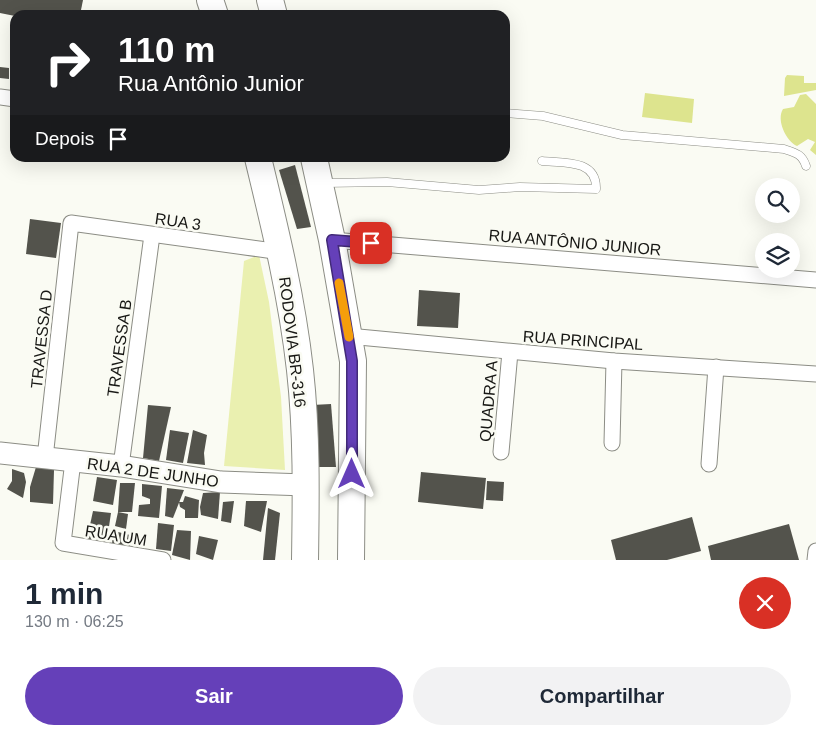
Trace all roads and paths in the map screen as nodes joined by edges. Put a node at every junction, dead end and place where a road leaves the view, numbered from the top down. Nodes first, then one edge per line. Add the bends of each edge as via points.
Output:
1 (510, 113) edge
2 (542, 161) dead end
3 (259, 162) edge
4 (315, 162) edge
5 (806, 166) dead end
6 (319, 183) junction
7 (71, 223) joint
8 (152, 235) junction
9 (332, 240) junction
10 (281, 252) junction
11 (816, 280) edge
12 (348, 336) junction
13 (510, 352) junction
14 (614, 361) junction
15 (716, 367) junction
16 (816, 374) edge
17 (612, 443) dead end
18 (501, 452) dead end
19 (0, 453) edge
20 (45, 458) junction
21 (73, 461) junction
22 (709, 464) dead end
23 (121, 466) junction
24 (306, 485) junction
25 (816, 551) edge
26 (163, 560) edge
27 (305, 560) edge
28 (352, 560) edge
29 (815, 560) edge

1 - 5 lane via 543,116 622,135 784,149 798,153
2 - 6 lane via 580,164 591,171 596,179 596,188 479,190 387,182
3 - 10 highway, RODOVIA BR-316
4 - 6 highway
6 - 9 highway
7 - 8 street, RUA 3
7 - 20 street, TRAVESSA D
8 - 10 street, RUA 3
8 - 23 street, TRAVESSA B
9 - 11 street, RUA ANTÔNIO JUNIOR
9 - 12 highway
10 - 24 highway, RODOVIA BR-316 via 300,371
12 - 13 street, RUA PRINCIPAL
12 - 28 highway via 352,361
13 - 14 street, RUA PRINCIPAL
13 - 18 street, QUADRA A
14 - 15 street, RUA PRINCIPAL
14 - 17 street
15 - 16 street, RUA PRINCIPAL
15 - 22 street
19 - 20 street, RUA 2 DE JUNHO
20 - 21 street, RUA 2 DE JUNHO
21 - 23 street, RUA 2 DE JUNHO
21 - 26 street, RUA UM via 64,543
23 - 24 street, RUA 2 DE JUNHO via 220,482
24 - 27 highway, RODOVIA BR-316
25 - 29 street

